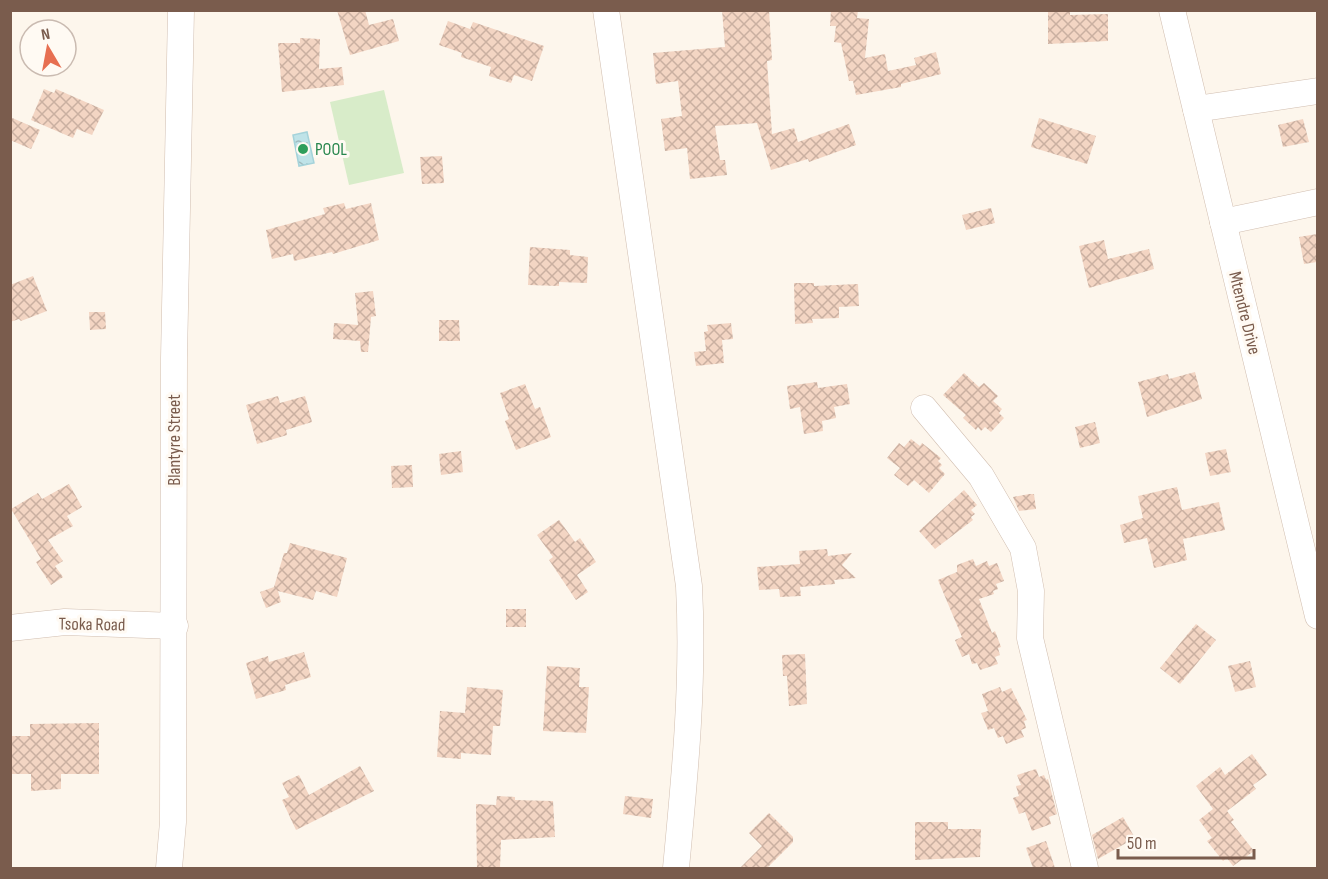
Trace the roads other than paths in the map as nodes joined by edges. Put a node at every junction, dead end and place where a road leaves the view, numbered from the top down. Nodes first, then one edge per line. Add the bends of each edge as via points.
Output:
1 (181, 10) edge
2 (606, 10) edge
3 (1172, 10) edge
4 (1317, 91) edge
5 (1196, 109) junction
6 (1317, 202) edge
7 (1223, 222) junction
8 (924, 408) dead end
9 (1317, 616) edge
10 (175, 626) junction
11 (10, 628) edge
12 (1078, 861) edge
13 (172, 868) edge
14 (676, 868) edge

1 - 10 street, Blantyre Street via 174,358
2 - 14 street via 689,586 692,639 688,734
3 - 5 street, Mtendre Drive
4 - 5 street
5 - 7 street, Mtendre Drive
6 - 7 street
7 - 9 street, Mtendre Drive
8 - 12 street via 981,476 1023,548 1031,591 1030,638
10 - 11 street, Tsoka Road via 65,622
10 - 13 street, Blantyre Street

